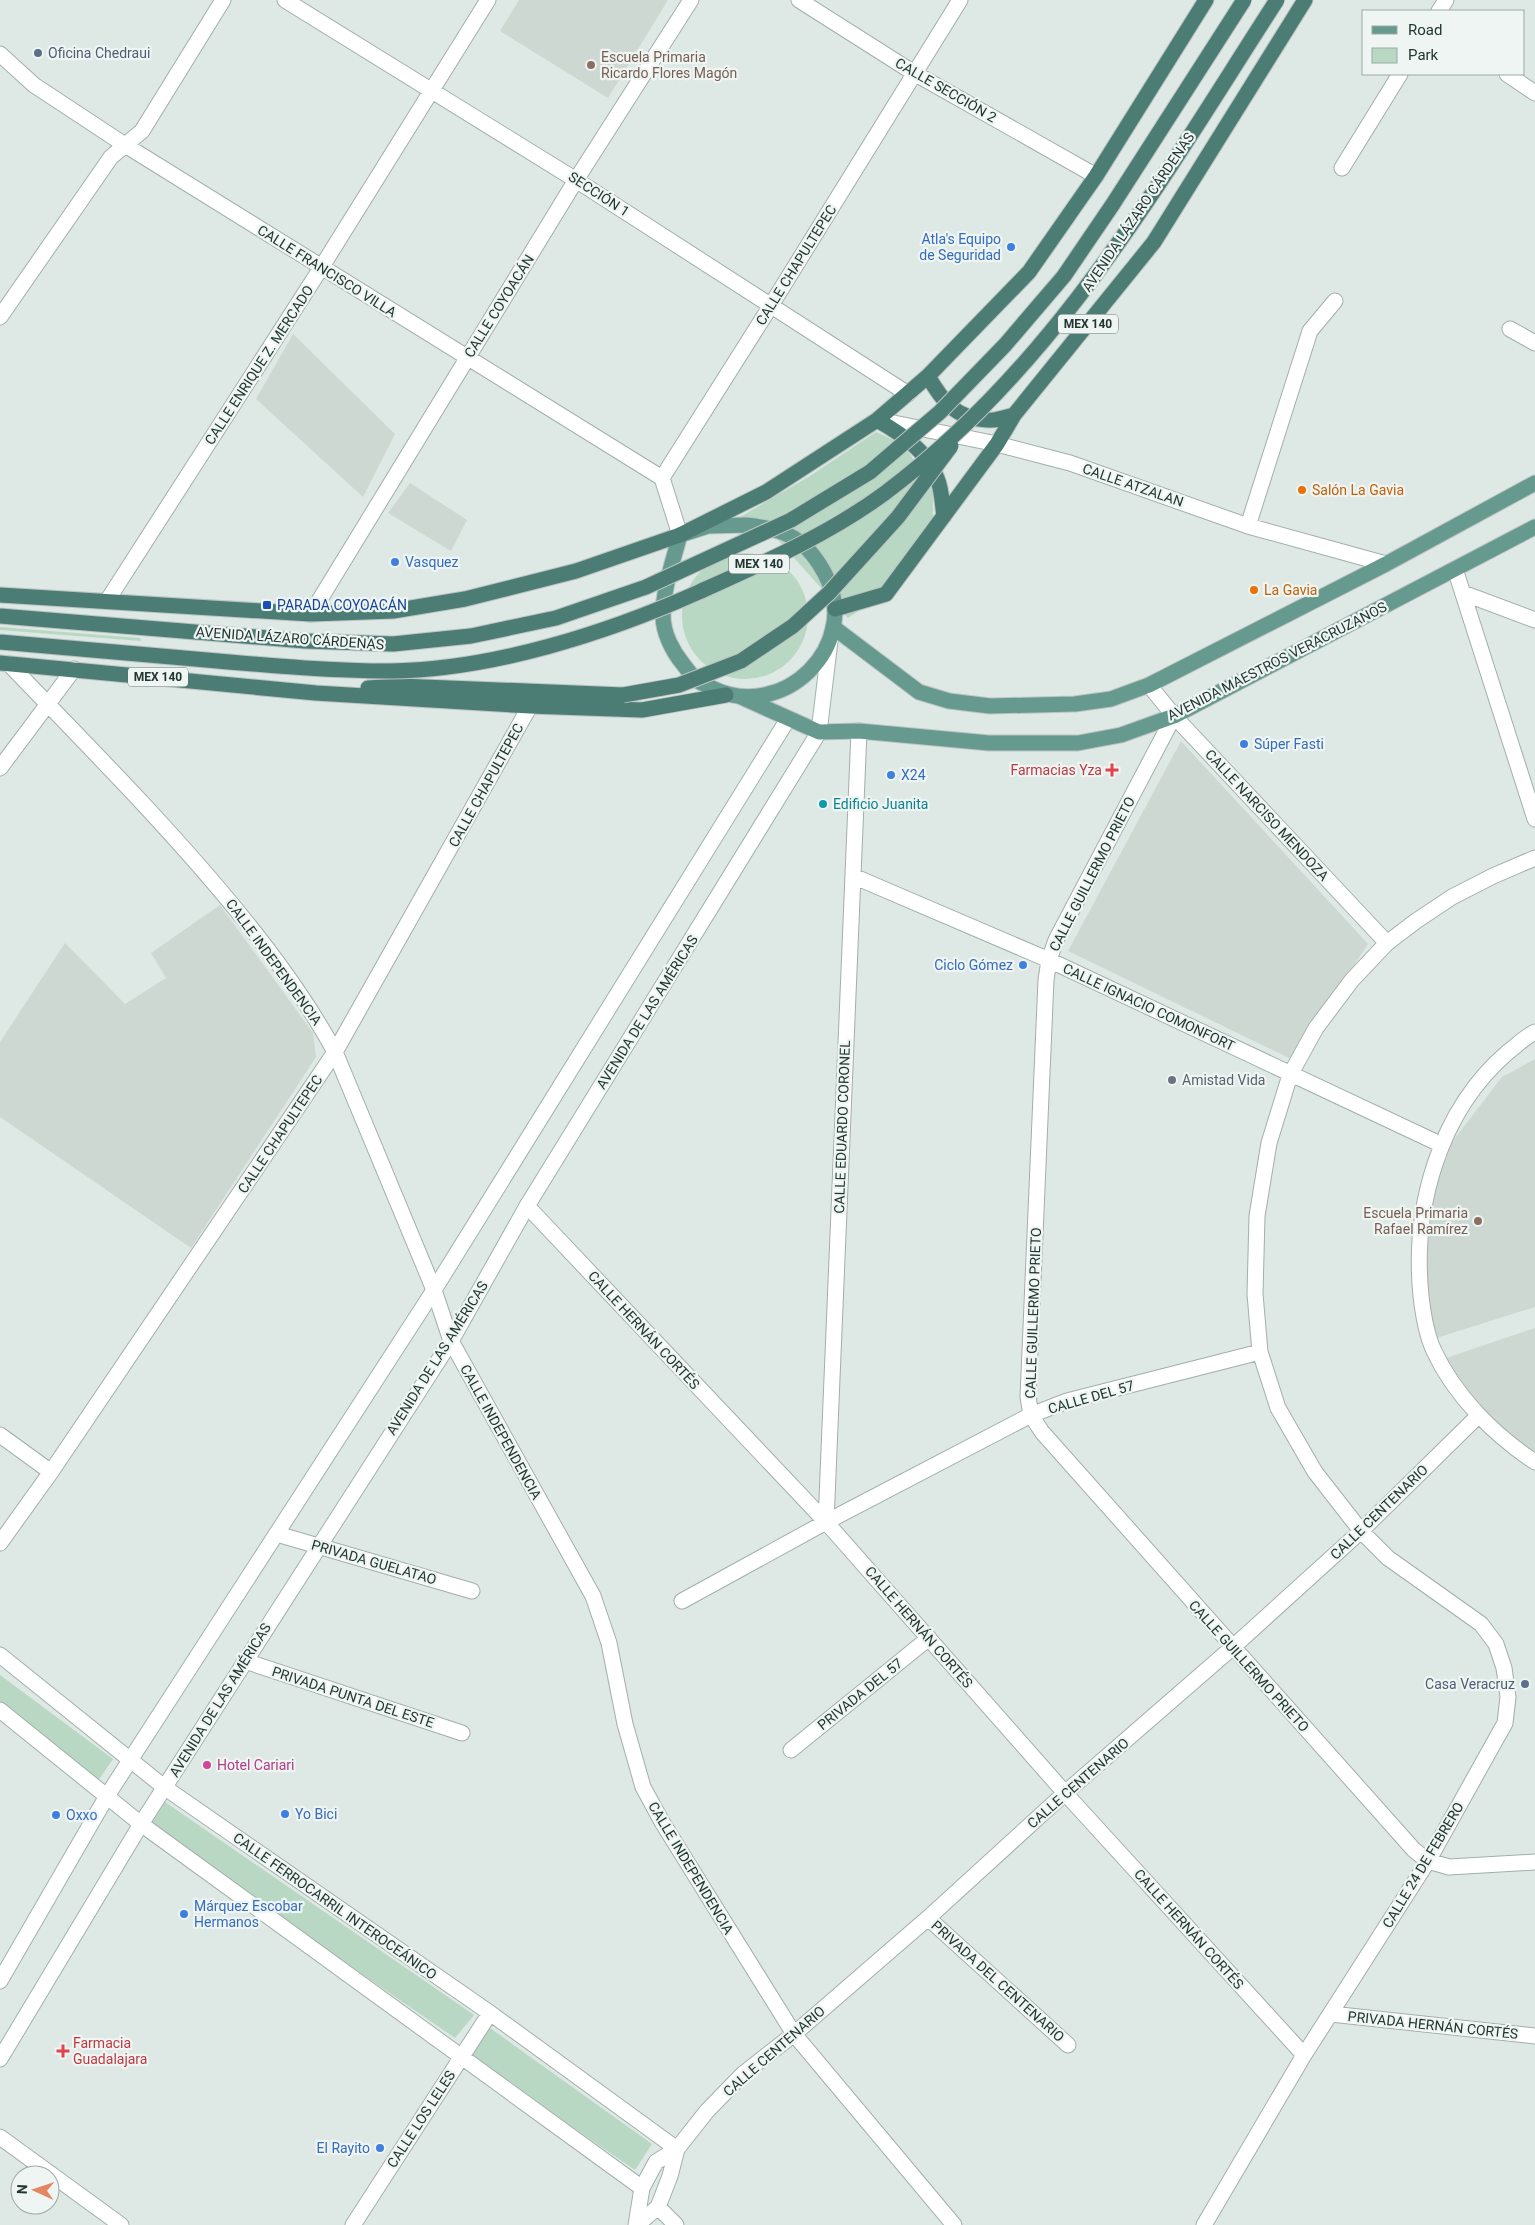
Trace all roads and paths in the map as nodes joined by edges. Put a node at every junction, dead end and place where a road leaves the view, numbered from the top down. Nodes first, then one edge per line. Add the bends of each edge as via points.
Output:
1 (222, 0) edge
2 (285, 0) edge
3 (488, 0) edge
4 (691, 0) edge
5 (799, 0) edge
6 (960, 0) edge
7 (1206, 0) edge
8 (1244, 0) edge
9 (1278, 0) edge
10 (1305, 0) edge
11 (0, 54) edge
12 (914, 73) junction
13 (1399, 75) edge
14 (1508, 75) edge
15 (430, 91) junction
16 (1535, 93) edge
17 (125, 145) junction
18 (1342, 168) dead end
19 (1096, 176) junction
20 (576, 180) junction
21 (321, 268) junction
22 (1335, 302) dead end
23 (770, 307) junction
24 (0, 317) edge
25 (1510, 329) dead end
26 (1535, 344) edge
27 (468, 356) junction
28 (928, 376) junction
29 (908, 394) junction
30 (1014, 415) junction
31 (877, 420) junction
32 (964, 427) junction
33 (997, 444) junction
34 (662, 478) junction
35 (1535, 483) edge
36 (944, 516) junction
37 (1248, 526) junction
38 (1535, 526) edge
39 (680, 535) junction
40 (1386, 564) junction
41 (1455, 569) junction
42 (1463, 593) junction
43 (0, 595) edge
44 (107, 601) junction
45 (835, 609) junction
46 (311, 614) junction
47 (0, 616) edge
48 (1535, 620) edge
49 (832, 634) junction
50 (0, 642) edge
51 (5, 663) edge
52 (74, 669) junction
53 (1148, 685) junction
54 (316, 693) junction
55 (726, 695) junction
56 (741, 697) junction
57 (48, 704) junction
58 (530, 706) junction
59 (1174, 716) junction
60 (788, 719) junction
61 (859, 731) junction
62 (819, 732) junction
63 (0, 768) edge
64 (1535, 819) edge
65 (1535, 858) edge
66 (853, 876) junction
67 (1387, 943) junction
68 (1049, 960) junction
69 (1535, 1032) edge
70 (336, 1052) junction
71 (1290, 1075) junction
72 (1442, 1145) junction
73 (527, 1206) junction
74 (434, 1290) junction
75 (451, 1341) junction
76 (1260, 1352) junction
77 (1031, 1415) junction
78 (1478, 1416) junction
79 (0, 1435) edge
80 (1535, 1462) edge
81 (51, 1472) junction
82 (826, 1522) junction
83 (1361, 1531) junction
84 (277, 1534) junction
85 (0, 1543) edge
86 (318, 1545) junction
87 (472, 1591) dead end
88 (682, 1601) dead end
89 (929, 1638) junction
90 (1233, 1647) junction
91 (0, 1655) edge
92 (245, 1661) junction
93 (0, 1710) edge
94 (462, 1733) dead end
95 (791, 1750) dead end
96 (131, 1760) junction
97 (164, 1787) junction
98 (1065, 1793) junction
99 (108, 1796) junction
100 (141, 1824) junction
101 (1428, 1861) junction
102 (1535, 1862) edge
103 (928, 1918) junction
104 (0, 1981) edge
105 (490, 2014) junction
106 (1331, 2014) junction
107 (794, 2034) junction
108 (1535, 2036) edge
109 (1068, 2045) dead end
110 (1304, 2055) junction
111 (0, 2059) edge
112 (461, 2059) junction
113 (0, 2137) edge
114 (677, 2149) junction
115 (642, 2188) junction
116 (658, 2207) junction
117 (121, 2225) edge
118 (353, 2225) edge
119 (637, 2225) edge
120 (676, 2225) edge
121 (954, 2225) edge
122 (1204, 2225) edge

1 - 17 street via 142,131
2 - 15 street, SECCIÓN 1
3 - 15 street, CALLE ENRIQUE Z. MERCADO
4 - 20 street, CALLE COYOACÁN
5 - 12 street, CALLE SECCIÓN 2
6 - 12 street, CALLE CHAPULTEPEC
7 - 19 highway, MEX 140
8 - 47 highway, AVENIDA LÁZARO CÁRDENAS / MEX 140, bridge via 1064,276 1005,345 940,412 870,472 791,520 646,588 556,618 471,636 393,644 305,641
9 - 32 highway, AVENIDA LÁZARO CÁRDENAS / MEX 140, bridge via 1084,292 1027,362
10 - 30 highway, MEX 140 via 1154,242
11 - 17 street, CALLE FRANCISCO VILLA via 34,85
12 - 19 street, CALLE SECCIÓN 2
12 - 23 street, CALLE CHAPULTEPEC
13 - 18 street
14 - 16 street
15 - 20 street, SECCIÓN 1
15 - 21 street, CALLE ENRIQUE Z. MERCADO
17 - 21 street, CALLE FRANCISCO VILLA
17 - 24 street via 112,157
19 - 28 highway, MEX 140 via 1029,272
20 - 23 street, SECCIÓN 1
20 - 27 street, CALLE COYOACÁN
21 - 27 street, CALLE FRANCISCO VILLA
21 - 44 street, CALLE ENRIQUE Z. MERCADO
22 - 37 street via 1310,331
23 - 29 street, SECCIÓN 1
23 - 34 street, CALLE CHAPULTEPEC
25 - 26 street
27 - 34 street, CALLE FRANCISCO VILLA
27 - 46 street, CALLE COYOACÁN
28 - 29 highway, MEX 140
28 - 30 highway via 941,399 963,415 988,421
29 - 31 highway, MEX 140
30 - 33 highway, MEX 140
31 - 33 street, CALLE ATZALAN
31 - 36 highway via 906,436 923,454 938,478
31 - 39 highway, MEX 140 via 766,492
32 - 50 highway, AVENIDA LÁZARO CÁRDENAS / MEX 140, bridge via 883,494 799,546 656,611 564,642 475,663 393,671 304,668
32 - 54 highway, bridge via 898,517 829,593 793,626 741,661 679,685 623,695 399,686
33 - 36 highway, MEX 140
33 - 37 street, CALLE ATZALAN via 1070,463
34 - 39 street
35 - 40 main road
36 - 45 highway, MEX 140 via 886,594
37 - 40 street, CALLE ATZALAN
38 - 41 main road, AVENIDA MAESTROS VERACRUZANOS
39 - 45 main road, MEX 140 via 708,526 746,524 773,528 798,540 817,558 830,582
39 - 46 highway, MEX 140 via 576,571 465,600 393,611
39 - 55 main road, MEX 140 via 667,583 663,618 672,652 695,679
40 - 53 main road
41 - 42 street
41 - 59 main road, AVENIDA MAESTROS VERACRUZANOS
42 - 48 street
42 - 64 street
43 - 44 highway, MEX 140
44 - 46 highway, MEX 140
45 - 49 main road, MEX 140
49 - 53 main road via 919,692 949,701 990,706 1075,704 1111,698
49 - 56 main road, MEX 140 via 816,666 795,684 769,695
49 - 62 street, AVENIDA DE LAS AMÉRICAS
51 - 52 highway, MEX 140
51 - 57 street, CALLE INDEPENDENCIA
52 - 54 highway, MEX 140
52 - 57 street
53 - 59 street, CALLE NARCISO MENDOZA
54 - 58 highway, MEX 140
55 - 56 main road, MEX 140
55 - 58 highway, MEX 140 via 642,710
56 - 60 main road, AVENIDA MAESTROS VERACRUZANOS
57 - 63 street
57 - 70 street, CALLE INDEPENDENCIA via 197,861 263,943 316,1016
58 - 70 street, CALLE CHAPULTEPEC
59 - 61 main road, AVENIDA MAESTROS VERACRUZANOS via 1121,735 1078,743 989,743
59 - 67 street, CALLE NARCISO MENDOZA
59 - 68 street, CALLE GUILLERMO PRIETO via 1056,940
60 - 62 main road, AVENIDA MAESTROS VERACRUZANOS
60 - 74 street
61 - 62 main road, AVENIDA MAESTROS VERACRUZANOS
61 - 66 street, CALLE EDUARDO CORONEL
62 - 73 street, AVENIDA DE LAS AMÉRICAS
65 - 67 street, CALLE 24 DE FEBRERO via 1452,897
66 - 68 street, CALLE IGNACIO COMONFORT
66 - 82 street, CALLE EDUARDO CORONEL
67 - 71 street, CALLE 24 DE FEBRERO via 1352,980 1316,1028
68 - 71 street, CALLE IGNACIO COMONFORT
68 - 77 street, CALLE GUILLERMO PRIETO via 1029,1387
69 - 72 street via 1490,1067 1461,1106
70 - 74 street, CALLE INDEPENDENCIA
70 - 81 street, CALLE CHAPULTEPEC
71 - 72 street, CALLE IGNACIO COMONFORT
71 - 76 street, CALLE 24 DE FEBRERO via 1269,1143 1257,1216 1255,1294
72 - 78 street via 1429,1186 1422,1225 1419,1270 1424,1318 1433,1350
73 - 75 street, AVENIDA DE LAS AMÉRICAS
73 - 82 street, CALLE HERNÁN CORTÉS
74 - 75 street, CALLE INDEPENDENCIA
74 - 84 street
75 - 86 street, AVENIDA DE LAS AMÉRICAS
75 - 107 street, CALLE INDEPENDENCIA via 593,1596 609,1643 625,1724 643,1787
76 - 77 street, CALLE DEL 57 via 1067,1401
76 - 83 street, CALLE 24 DE FEBRERO via 1278,1408 1315,1472
77 - 82 street, CALLE DEL 57
77 - 90 street, CALLE GUILLERMO PRIETO via 1048,1440
78 - 80 street
78 - 83 street, CALLE CENTENARIO
79 - 81 street
81 - 85 street, CALLE CHAPULTEPEC
82 - 88 street
82 - 89 street, CALLE HERNÁN CORTÉS
83 - 90 street, CALLE CENTENARIO
83 - 101 street, CALLE 24 DE FEBRERO via 1388,1558 1481,1624 1496,1644 1504,1668 1508,1697 1505,1723
84 - 86 street, PRIVADA GUELATAO
84 - 96 street
86 - 87 street, PRIVADA GUELATAO
86 - 92 street, AVENIDA DE LAS AMÉRICAS
89 - 95 street, PRIVADA DEL 57
89 - 98 street, CALLE HERNÁN CORTÉS
90 - 98 street, CALLE CENTENARIO
90 - 101 street, CALLE GUILLERMO PRIETO via 1414,1850
91 - 96 street, CALLE FERROCARRIL INTEROCEÁNICO
92 - 94 street, PRIVADA PUNTA DEL ESTE
92 - 97 street, AVENIDA DE LAS AMÉRICAS
93 - 99 street
96 - 97 street, CALLE FERROCARRIL INTEROCEÁNICO
96 - 99 street
97 - 100 street, AVENIDA DE LAS AMÉRICAS
97 - 105 street, CALLE FERROCARRIL INTEROCEÁNICO
98 - 103 street, CALLE CENTENARIO
98 - 110 street, CALLE HERNÁN CORTÉS
99 - 100 street
99 - 104 street
100 - 111 street, AVENIDA DE LAS AMÉRICAS
100 - 112 street
101 - 102 street, CALLE GUILLERMO PRIETO via 1449,1867
101 - 106 street, CALLE 24 DE FEBRERO
103 - 107 street, CALLE CENTENARIO
103 - 109 street, PRIVADA DEL CENTENARIO
105 - 112 street, CALLE LOS LELES
105 - 114 street, CALLE FERROCARRIL INTEROCEÁNICO
106 - 108 street, PRIVADA HERNÁN CORTÉS
106 - 110 street, CALLE 24 DE FEBRERO
107 - 114 street, CALLE CENTENARIO via 742,2074
107 - 121 street, CALLE INDEPENDENCIA
110 - 122 street, CALLE 24 DE FEBRERO
112 - 115 street
112 - 118 street, CALLE LOS LELES
113 - 117 street
114 - 115 street, CALLE CENTENARIO via 656,2162
114 - 116 street, CALLE CENTENARIO
115 - 119 street, CALLE CENTENARIO
116 - 119 street, CALLE CENTENARIO
116 - 120 street

